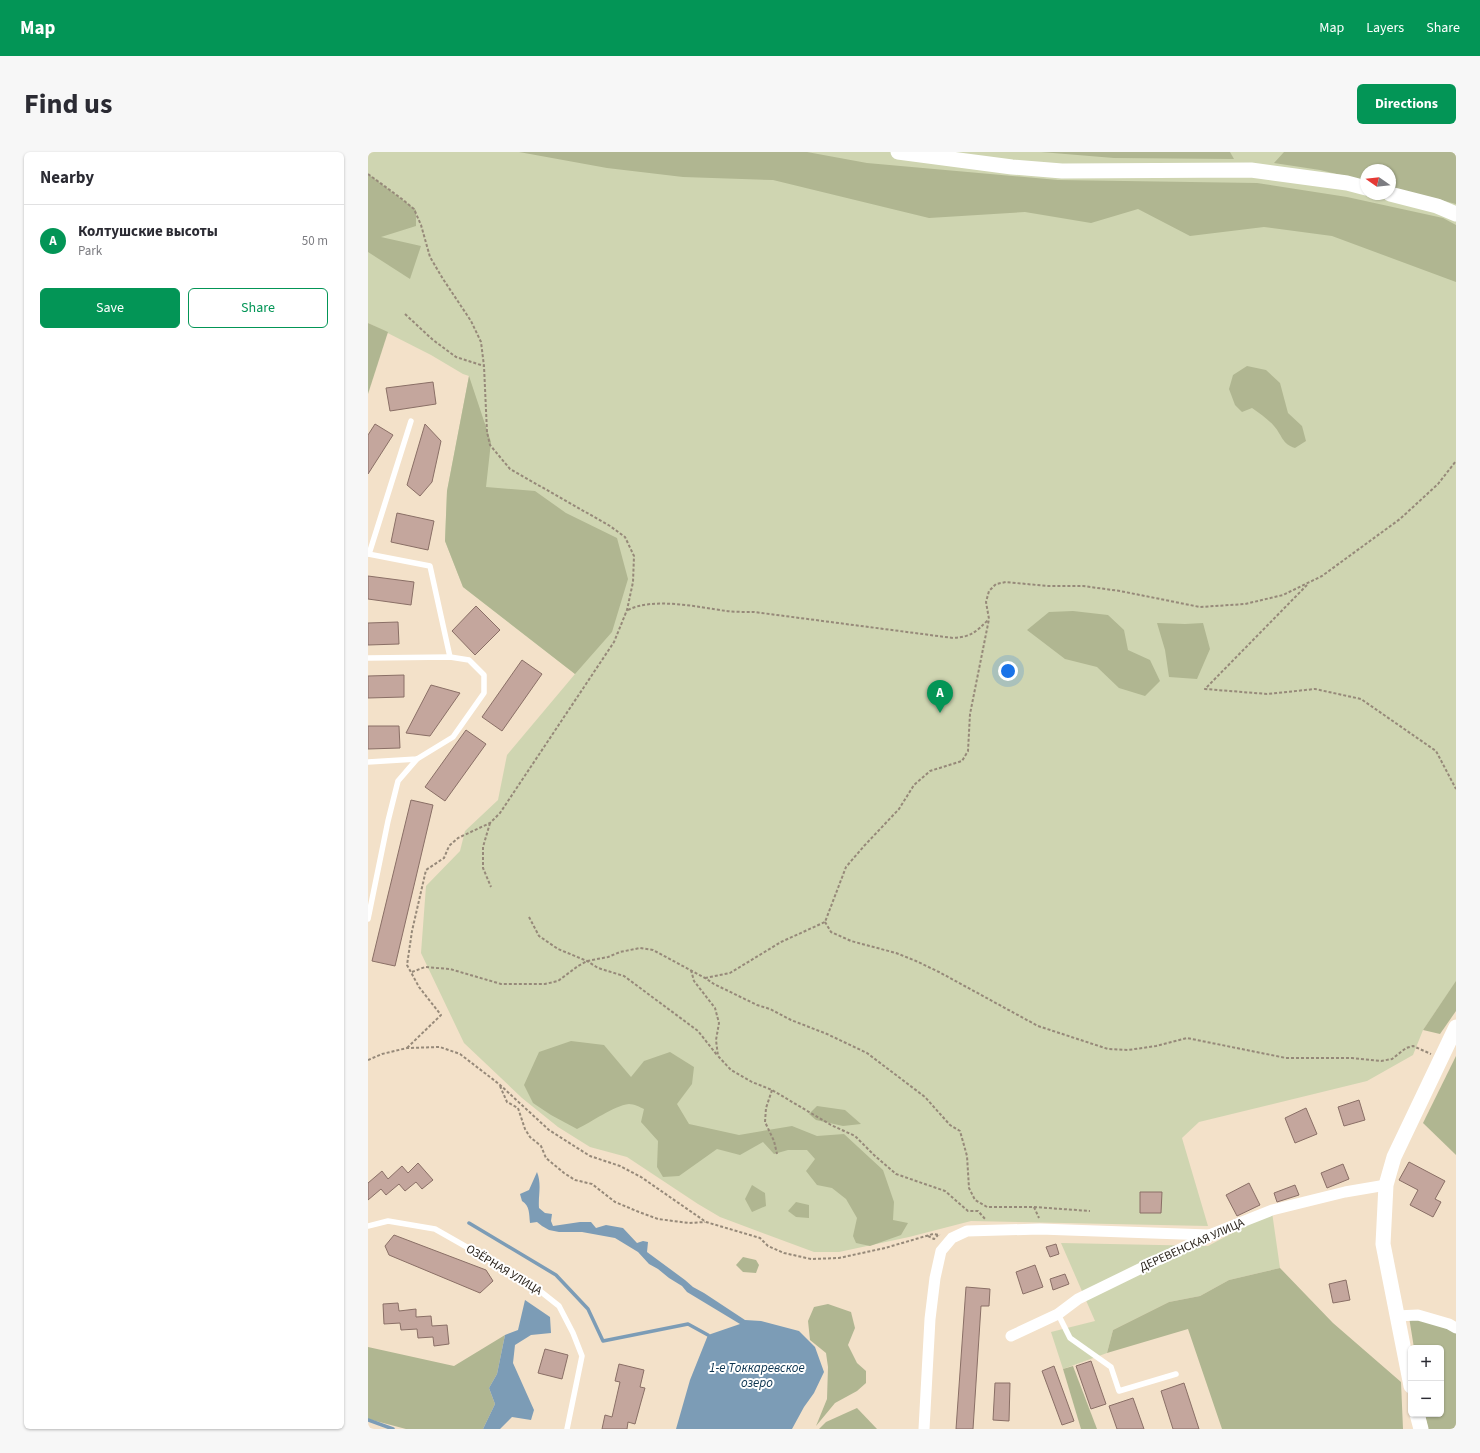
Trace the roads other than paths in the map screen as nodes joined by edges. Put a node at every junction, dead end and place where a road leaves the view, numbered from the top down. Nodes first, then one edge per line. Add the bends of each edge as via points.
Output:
1 (898, 152) edge
2 (1360, 186) edge
3 (1396, 196) edge
4 (1456, 214) edge
5 (411, 421) dead end
6 (368, 554) edge
7 (450, 657) junction
8 (368, 658) edge
9 (418, 759) junction
10 (368, 762) edge
11 (368, 919) edge
12 (1456, 1027) edge
13 (1386, 1185) junction
14 (368, 1226) edge
15 (1209, 1235) junction
16 (1058, 1314) junction
17 (1396, 1316) junction
18 (1456, 1328) edge
19 (1011, 1336) dead end
20 (1176, 1374) dead end
21 (1410, 1381) edge
22 (1418, 1417) edge
23 (566, 1429) edge
24 (924, 1429) edge
25 (1421, 1429) edge

1 - 2 main road via 1012,167 1062,170 1251,170
3 - 4 main road via 1437,206
5 - 6 lane
6 - 7 lane via 430,566
7 - 8 lane
7 - 9 lane via 469,660 484,675 484,693 453,737
9 - 10 lane
9 - 11 lane via 398,781
12 - 13 main road via 1394,1157
13 - 15 street, ДЕРЕВЕНСКАЯ УЛИЦА via 1272,1210
13 - 17 main road via 1383,1244
14 - 23 lane, ОЗЁРНАЯ УЛИЦА via 388,1221 436,1229 530,1284 559,1306 582,1356
15 - 16 street, ДЕРЕВЕНСКАЯ УЛИЦА via 1078,1298
15 - 24 street via 1040,1228 967,1231 952,1238 941,1251 935,1278
16 - 19 street, ДЕРЕВЕНСКАЯ УЛИЦА
16 - 20 lane via 1070,1338 1111,1367 1119,1391
17 - 18 street via 1418,1315
17 - 21 main road
22 - 25 main road

